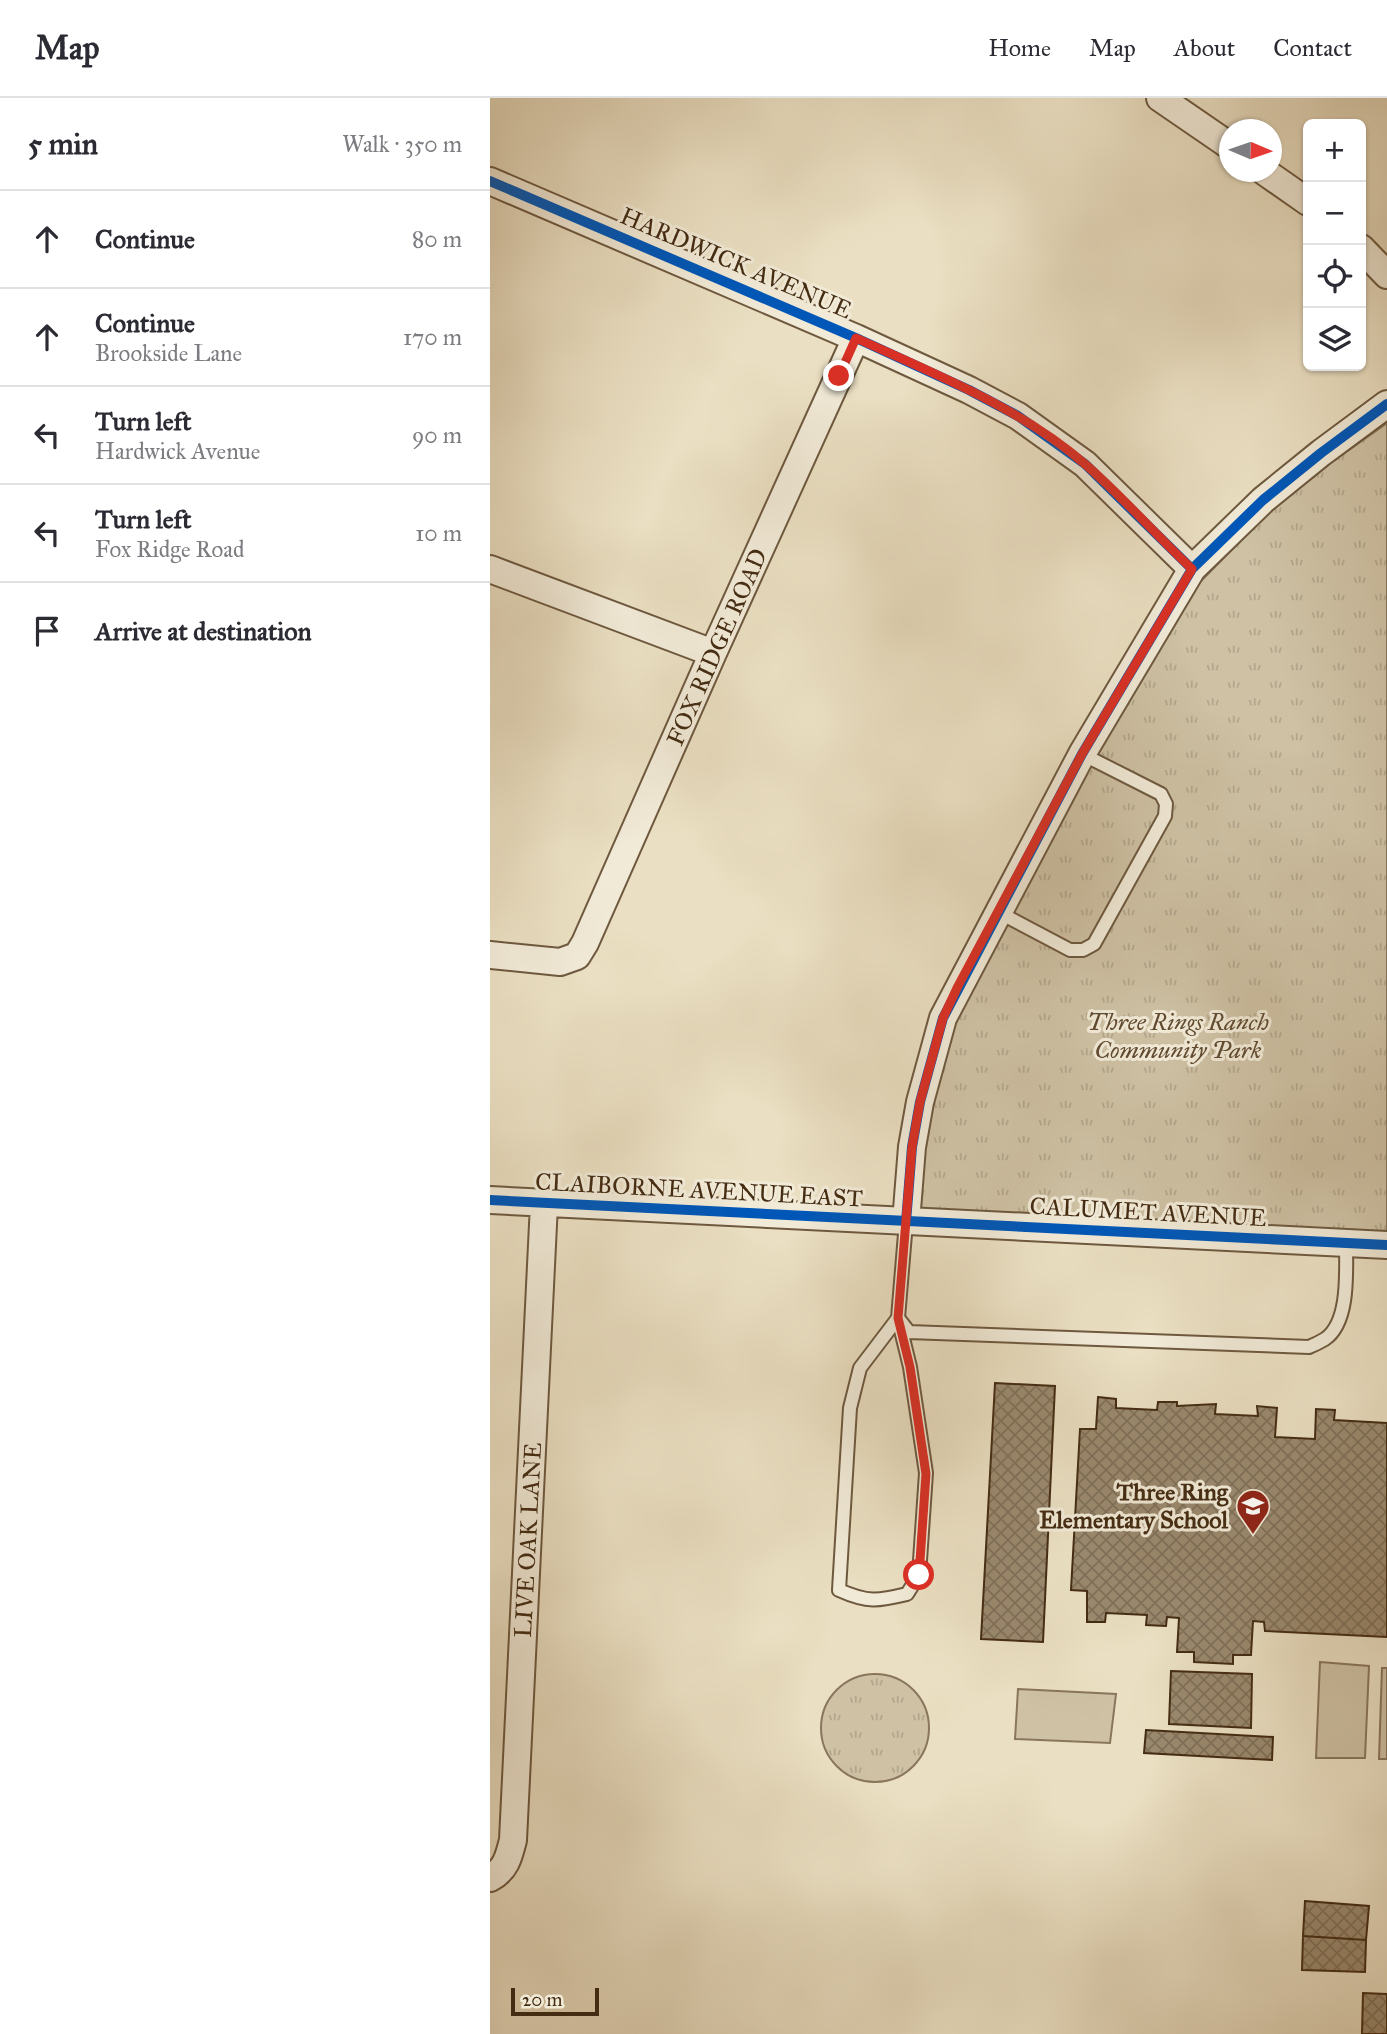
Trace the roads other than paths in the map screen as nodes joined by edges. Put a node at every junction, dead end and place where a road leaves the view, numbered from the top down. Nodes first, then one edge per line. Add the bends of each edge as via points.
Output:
1 (1160, 98) edge
2 (1219, 138) edge
3 (490, 181) edge
4 (1279, 182) edge
5 (1303, 199) edge
6 (1366, 253) edge
7 (1387, 275) edge
8 (856, 338) junction
9 (1387, 404) edge
10 (490, 569) edge
11 (1192, 569) junction
12 (713, 653) junction
13 (1082, 754) junction
14 (998, 912) junction
15 (490, 955) edge
16 (490, 1200) edge
17 (544, 1204) junction
18 (906, 1222) junction
19 (1346, 1242) junction
20 (1387, 1245) edge
21 (898, 1318) junction
22 (495, 1876) edge

1 - 2 street
3 - 8 street, HARDWICK AVENUE
4 - 5 street
6 - 7 street
8 - 11 street, HARDWICK AVENUE via 1018,416 1085,464
8 - 12 street, FOX RIDGE ROAD
9 - 11 street via 1262,500
10 - 12 street
11 - 13 street
12 - 15 street, FOX RIDGE ROAD via 577,956 560,962
13 - 14 street
13 - 14 lane via 1161,794 1165,816 1094,944 1070,950
14 - 18 street via 943,1018 920,1102
16 - 17 street, CLAIBORNE AVENUE EAST
17 - 18 street, CLAIBORNE AVENUE EAST
17 - 22 street, LIVE OAK LANE via 513,1840 509,1858
18 - 19 street, CALUMET AVENUE
18 - 21 lane
19 - 20 street, CALUMET AVENUE
19 - 21 lane via 1340,1317 1327,1338 1309,1347 909,1332
21 - 21 lane via 860,1368 850,1408 839,1590 877,1601 907,1594 919,1575 926,1474

